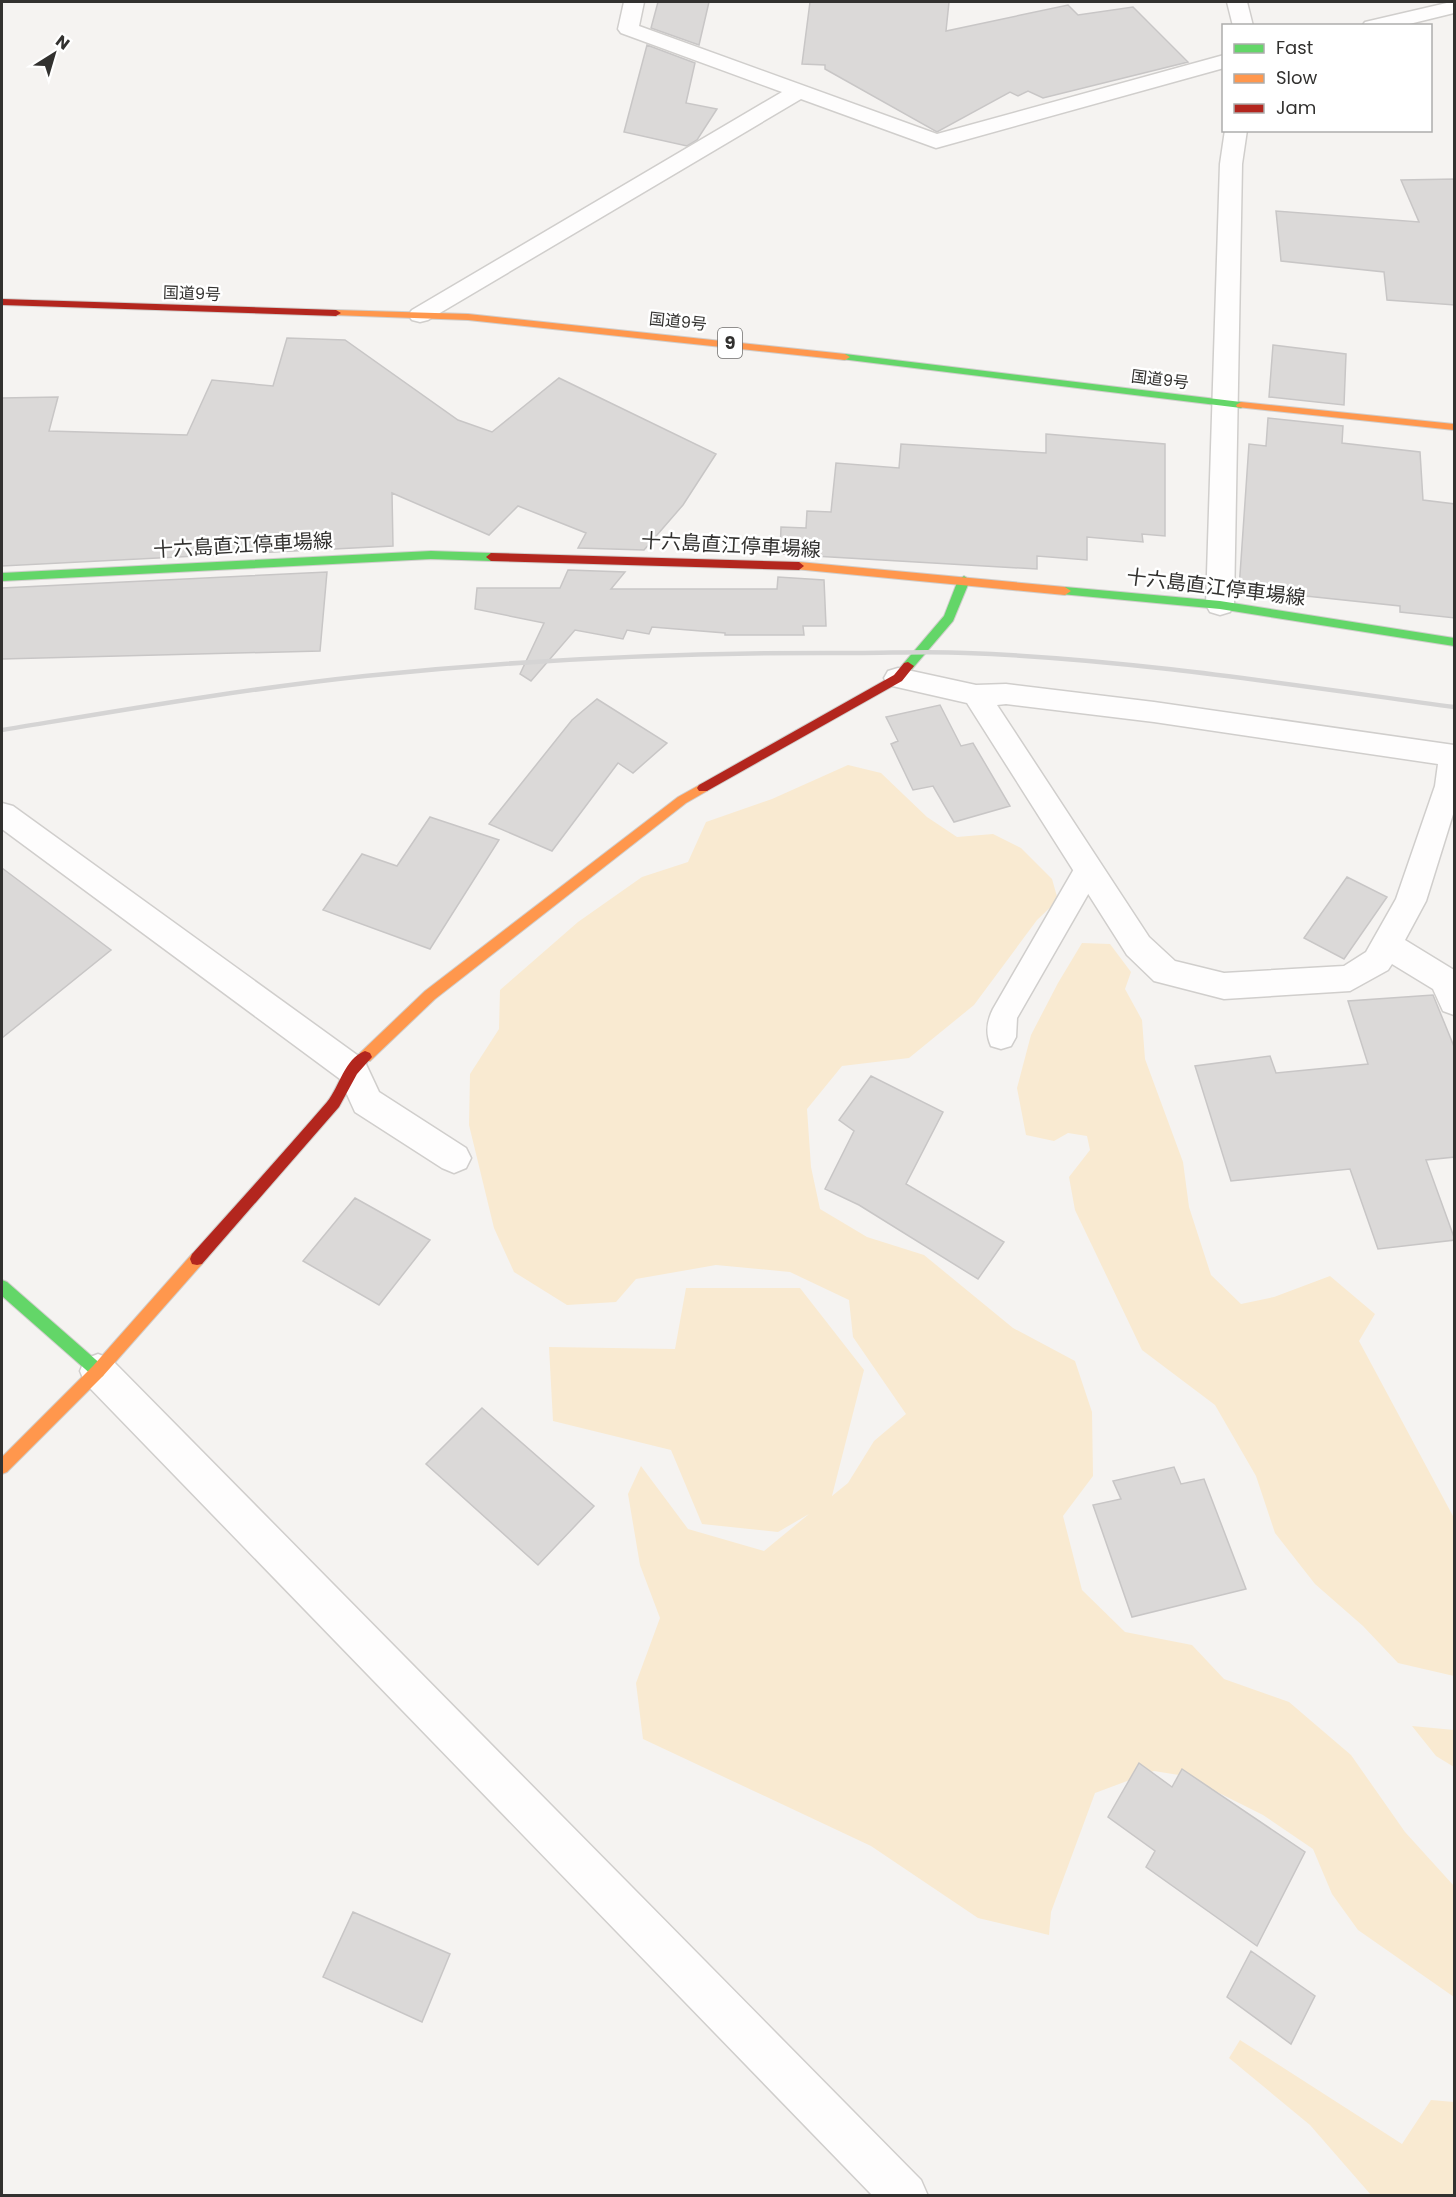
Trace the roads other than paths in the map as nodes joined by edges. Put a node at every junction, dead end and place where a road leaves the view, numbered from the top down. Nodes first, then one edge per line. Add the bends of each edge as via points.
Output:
1 (634, 2) edge
2 (1237, 2) edge
3 (1455, 7) edge
4 (1242, 24) edge
5 (1381, 24) edge
6 (1222, 62) edge
7 (799, 91) junction
8 (1236, 132) edge
9 (2, 302) edge
10 (420, 315) junction
11 (1225, 403) junction
12 (1455, 427) edge
13 (2, 577) edge
14 (964, 580) junction
15 (1220, 604) junction
16 (1455, 642) edge
17 (898, 678) junction
18 (976, 694) junction
19 (1454, 756) edge
20 (2, 813) edge
21 (1088, 870) junction
22 (1387, 945) junction
23 (1455, 1002) edge
24 (1001, 1037) dead end
25 (352, 1070) junction
26 (454, 1158) dead end
27 (2, 1287) edge
28 (98, 1371) junction
29 (2, 1467) edge
30 (905, 2196) edge

1 - 7 street via 628,29
2 - 4 street
3 - 5 street
6 - 7 street via 936,141
7 - 10 street
8 - 11 street via 1231,164
9 - 10 main road, 国道9号 / 9
10 - 11 main road, 国道9号 / 9 via 703,340
11 - 12 main road, 国道9号 / 9
11 - 15 street
13 - 14 main road, 十六島直江停車場線 via 430,555 797,566
14 - 15 main road, 十六島直江停車場線
14 - 17 main road via 949,618
15 - 16 main road, 十六島直江停車場線
17 - 18 street
17 - 25 main road via 682,800 430,995
18 - 19 street via 1006,694 1154,712
18 - 21 street
19 - 22 street via 1450,786 1412,901
20 - 25 street
21 - 22 street via 1138,946 1165,972 1224,986 1350,978 1377,961
21 - 24 lane via 1003,1017
22 - 23 street via 1446,981
25 - 26 street via 367,1102
25 - 28 main road via 334,1103
27 - 28 main road
28 - 29 main road
28 - 30 street

